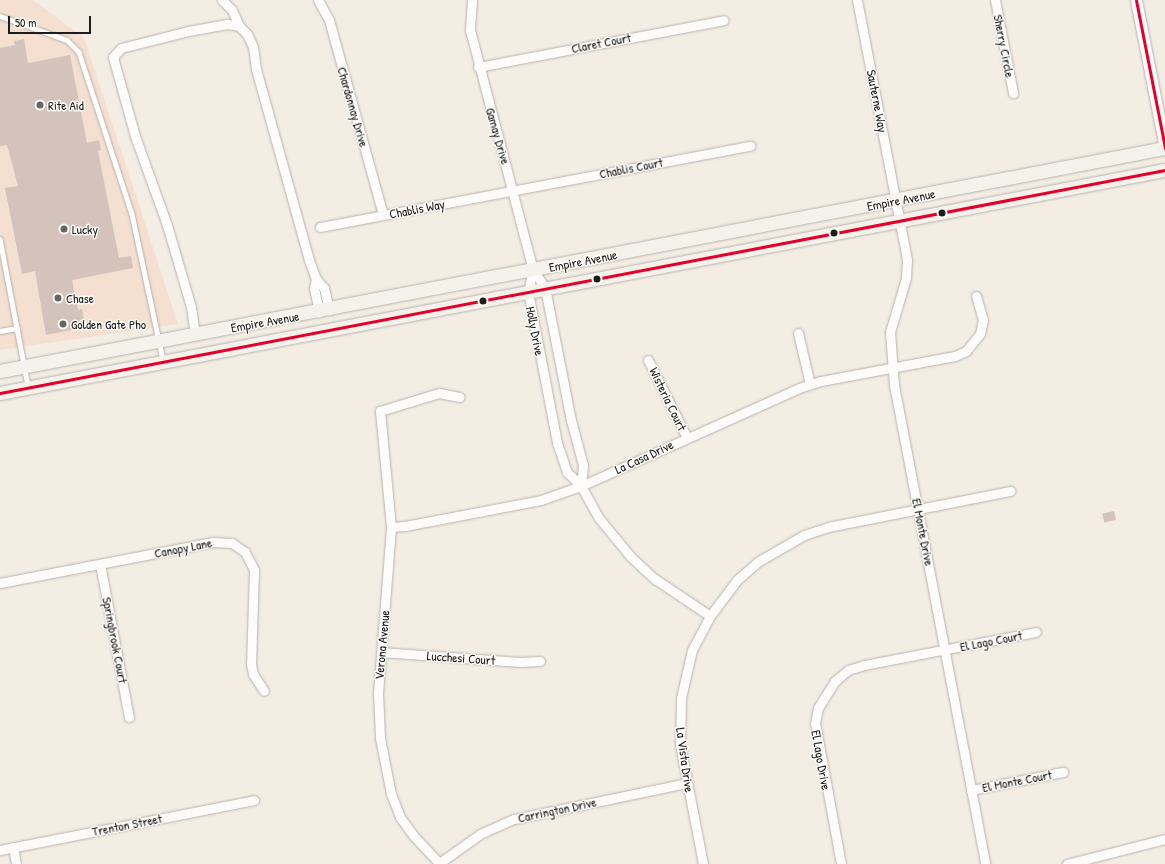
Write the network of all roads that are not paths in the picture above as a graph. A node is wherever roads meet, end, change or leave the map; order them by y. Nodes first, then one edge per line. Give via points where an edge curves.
1 (222, 0) edge
2 (318, 0) edge
3 (472, 0) edge
4 (857, 0) edge
5 (995, 0) edge
6 (1136, 0) edge
7 (0, 16) edge
8 (724, 20) dead end
9 (239, 26) junction
10 (478, 67) junction
11 (1013, 93) dead end
12 (750, 146) dead end
13 (1165, 148) edge
14 (1165, 170) edge
15 (513, 190) junction
16 (896, 201) junction
17 (383, 215) junction
18 (900, 221) junction
19 (320, 227) dead end
20 (0, 238) edge
21 (533, 270) junction
22 (545, 288) junction
23 (528, 292) junction
24 (976, 296) dead end
25 (324, 311) junction
26 (17, 328) junction
27 (0, 331) edge
28 (798, 333) dead end
29 (195, 334) junction
30 (160, 341) junction
31 (260, 342) junction
32 (648, 360) dead end
33 (164, 362) junction
34 (24, 366) junction
35 (892, 369) junction
36 (0, 371) edge
37 (810, 384) junction
38 (28, 388) junction
39 (0, 393) edge
40 (460, 397) dead end
41 (687, 438) junction
42 (582, 486) junction
43 (1010, 491) dead end
44 (918, 509) junction
45 (391, 527) junction
46 (100, 564) junction
47 (0, 583) edge
48 (710, 616) junction
49 (1036, 632) dead end
50 (945, 649) junction
51 (381, 652) junction
52 (540, 661) dead end
53 (264, 691) dead end
54 (129, 717) dead end
55 (1063, 772) dead end
56 (687, 783) junction
57 (971, 790) junction
58 (254, 800) dead end
59 (1165, 839) edge
60 (13, 847) junction
61 (0, 850) edge
62 (16, 864) edge
63 (438, 864) edge
64 (703, 864) edge
65 (841, 864) edge
66 (986, 864) edge
67 (1068, 864) edge

1 - 9 street via 232,10
2 - 17 street, Chardonnay Drive via 329,20
3 - 10 street, Gamay Drive via 470,30
4 - 16 street, Sauterne Way
5 - 11 street, Sherry Circle
6 - 13 street
7 - 30 lane via 67,40 79,52 132,214
8 - 10 street, Claret Court
9 - 25 street via 247,34 252,47 256,69 316,278 324,288
9 - 29 street via 227,24 155,39 121,48 113,57 135,136 167,225 191,307
10 - 15 street, Gamay Drive
12 - 15 street, Chablis Court
13 - 16 main road, Empire Avenue
14 - 18 main road, Empire Avenue
15 - 17 street, Chablis Way
15 - 21 street, Gamay Drive
16 - 18 street, El Monte Drive
16 - 21 main road, Empire Avenue
17 - 19 street, Chablis Way
18 - 22 main road, Empire Avenue
18 - 35 street, El Monte Drive via 907,259 906,278 890,332
20 - 26 lane
21 - 22 street, Holly Drive
21 - 23 street, Holly Drive
21 - 25 main road, Empire Avenue
22 - 23 main road, Empire Avenue
22 - 42 street, Holly Drive via 571,420 583,465
23 - 31 main road, Empire Avenue
23 - 42 street, Holly Drive via 557,443 567,472
24 - 35 street, La Casa Drive via 983,320 980,334 966,351 955,356
25 - 29 main road, Empire Avenue
25 - 31 main road via 323,323 283,331
26 - 27 lane
26 - 34 lane
28 - 37 street
29 - 30 main road, Empire Avenue
30 - 33 lane
30 - 34 main road, Empire Avenue
31 - 33 main road, Empire Avenue
32 - 41 street, Wisteria Court
33 - 38 main road, Empire Avenue
34 - 36 main road, Empire Avenue
34 - 38 lane
35 - 37 street, La Casa Drive
35 - 44 street, El Monte Drive
37 - 41 street, La Casa Drive
38 - 39 main road, Empire Avenue
40 - 45 street, Verona Avenue via 439,393 380,411
41 - 42 street, La Casa Drive
42 - 45 street, La Casa Drive via 541,500
42 - 48 street, Holly Drive via 598,517 631,557 655,579
43 - 44 street, La Vista Drive
44 - 48 street, La Vista Drive via 828,527 788,543 759,561 737,580
44 - 50 street, El Monte Drive
45 - 51 street, Verona Avenue
46 - 47 street, Canopy Lane
46 - 53 street, Canopy Lane via 213,542 224,541 238,546 245,552 254,570 251,664 253,674
46 - 54 street, Springbrook Court
48 - 56 street, La Vista Drive via 692,650 681,698 680,745
49 - 50 street, El Lago Court
50 - 57 street, El Monte Drive
50 - 65 street, El Lago Drive via 848,670 835,681 822,700 815,723 816,738
51 - 52 street, Lucchesi Court via 520,662
51 - 63 street, Verona Avenue via 378,716 391,794 400,817
55 - 57 street, El Monte Court
56 - 63 street, Carrington Drive via 514,819 480,834
56 - 64 street, La Vista Drive
57 - 66 street, El Monte Drive
58 - 60 street, Trenton Street
59 - 67 street
60 - 61 street, Trenton Street
60 - 62 street

